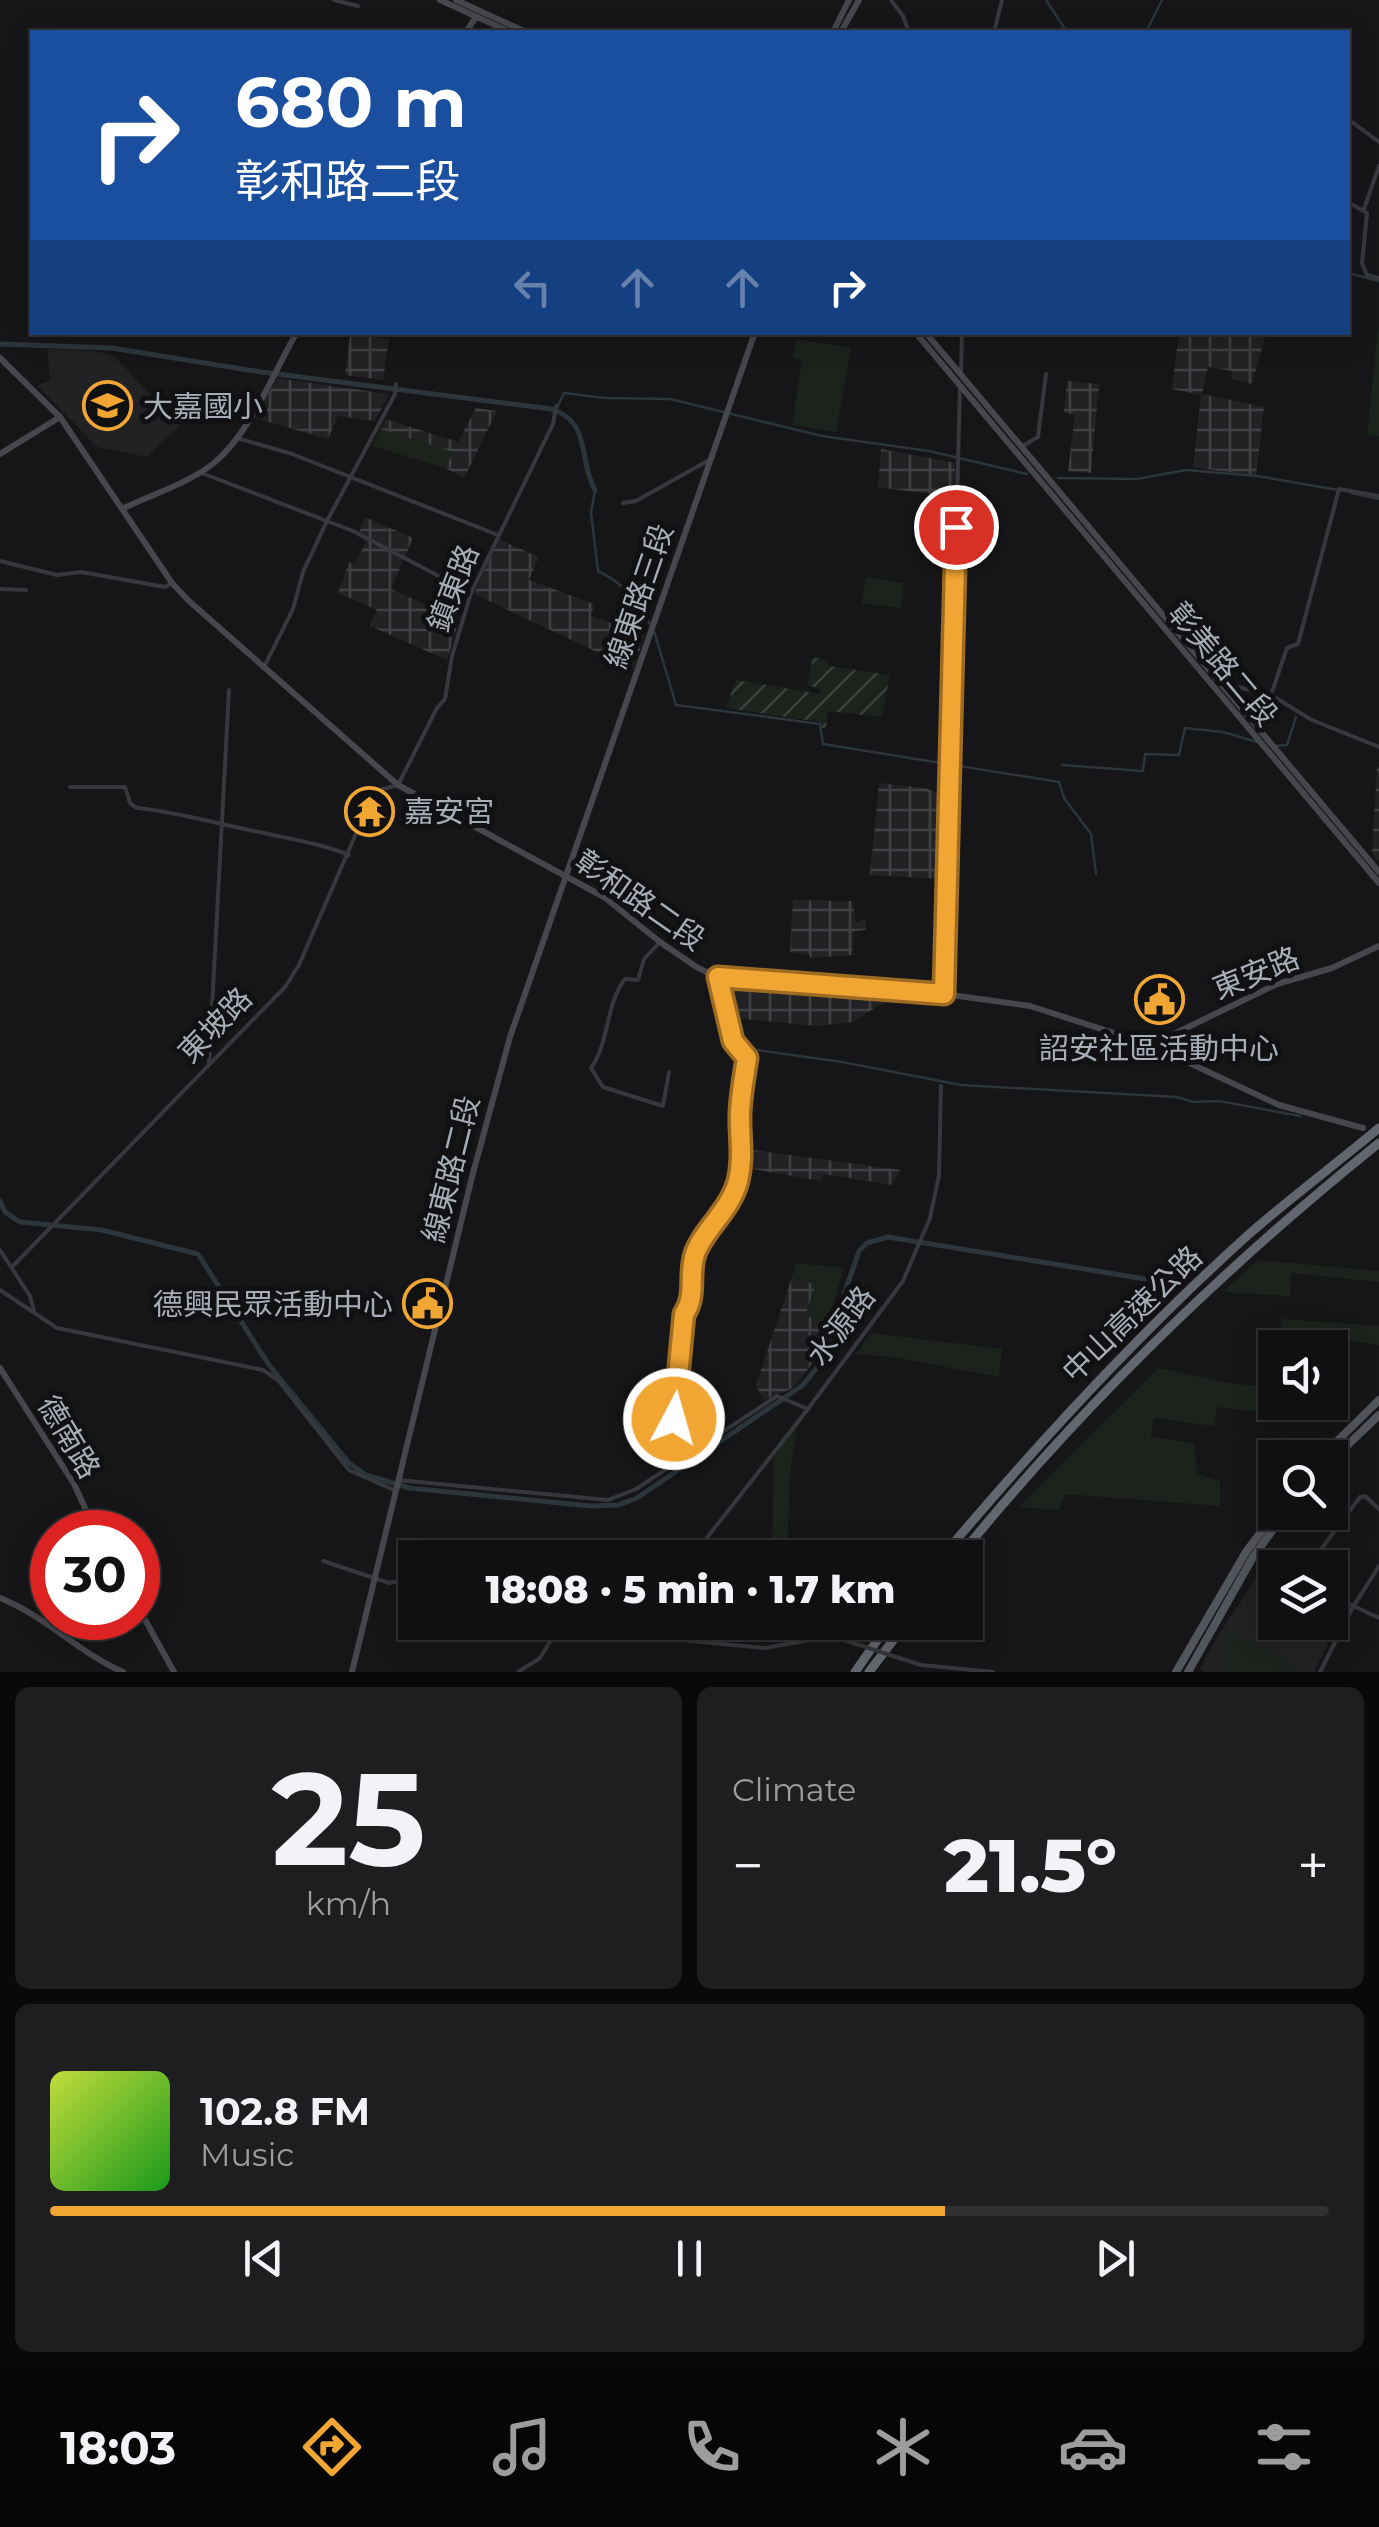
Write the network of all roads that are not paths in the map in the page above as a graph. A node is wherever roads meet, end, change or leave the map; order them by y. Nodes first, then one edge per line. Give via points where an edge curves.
1 (334, 0) edge
2 (849, 0) edge
3 (859, 0) edge
4 (891, 0) edge
5 (1002, 0) edge
6 (448, 1) edge
7 (358, 6) dead end
8 (477, 14) junction
9 (467, 30) edge
10 (506, 30) edge
11 (521, 30) edge
12 (834, 30) edge
13 (842, 30) edge
14 (908, 30) edge
15 (994, 30) edge
16 (1350, 120) edge
17 (1379, 142) edge
18 (1379, 166) edge
19 (1350, 203) edge
20 (1364, 208) junction
21 (1379, 278) edge
22 (295, 335) edge
23 (754, 335) edge
24 (919, 335) edge
25 (927, 335) edge
26 (962, 335) edge
27 (0, 358) edge
28 (1046, 374) dead end
29 (961, 380) junction
30 (395, 389) dead end
31 (556, 406) dead end
32 (60, 417) junction
33 (237, 438) junction
34 (1021, 446) junction
35 (0, 454) edge
36 (710, 459) junction
37 (200, 472) junction
38 (1038, 472) junction
39 (353, 476) junction
40 (1379, 496) edge
41 (623, 503) dead end
42 (124, 508) junction
43 (327, 522) junction
44 (498, 535) junction
45 (0, 561) edge
46 (172, 583) junction
47 (0, 589) edge
48 (26, 590) dead end
49 (472, 593) junction
50 (264, 667) junction
51 (1216, 685) junction
52 (230, 690) dead end
53 (1271, 695) junction
54 (1379, 747) edge
55 (398, 785) junction
56 (70, 787) dead end
57 (222, 822) junction
58 (349, 854) junction
59 (1379, 872) edge
60 (567, 875) junction
61 (1379, 883) edge
62 (660, 942) junction
63 (1379, 946) edge
64 (718, 977) junction
65 (944, 994) junction
66 (1151, 1045) junction
67 (209, 1064) junction
68 (669, 1072) dead end
69 (941, 1086) dead end
70 (1364, 1128) dead end
71 (1379, 1128) edge
72 (1379, 1143) edge
73 (0, 1250) edge
74 (12, 1267) junction
75 (0, 1290) edge
76 (34, 1312) junction
77 (0, 1368) edge
78 (1379, 1400) edge
79 (1370, 1408) junction
80 (808, 1409) junction
81 (1378, 1418) edge
82 (1338, 1440) edge
83 (1348, 1446) edge
84 (692, 1454) junction
85 (397, 1486) junction
86 (86, 1510) edge
87 (1379, 1510) edge
88 (1265, 1530) edge
89 (1271, 1530) edge
90 (705, 1540) edge
91 (956, 1540) edge
92 (974, 1540) edge
93 (1320, 1550) edge
94 (1250, 1555) junction
95 (1258, 1559) edge
96 (323, 1561) dead end
97 (1379, 1566) edge
98 (375, 1578) junction
99 (398, 1581) edge
100 (0, 1598) edge
101 (1348, 1605) edge
102 (1353, 1607) junction
103 (1379, 1618) edge
104 (156, 1640) edge
105 (551, 1640) edge
106 (678, 1640) edge
107 (814, 1640) edge
108 (844, 1640) edge
109 (877, 1640) edge
110 (893, 1640) edge
111 (123, 1672) edge
112 (174, 1672) edge
113 (352, 1672) edge
114 (518, 1672) edge
115 (855, 1672) edge
116 (869, 1672) edge
117 (993, 1672) edge
118 (1176, 1672) edge
119 (1188, 1672) edge
120 (1320, 1672) edge

1 - 7 street
2 - 12 main road
3 - 13 main road
4 - 14 street
5 - 15 street
6 - 8 main road
8 - 9 main road
8 - 10 main road
8 - 11 main road
16 - 17 street
18 - 20 street
19 - 20 street
20 - 21 street via 1362,263
22 - 33 main road
23 - 36 main road, 線東路三段
24 - 29 main road
25 - 29 main road
26 - 29 street
27 - 32 main road, 彰和路二段
28 - 34 street via 1038,438
29 - 34 main road
29 - 38 main road
29 - 65 street
30 - 39 street
31 - 44 street, 鎮東路
32 - 35 main road
32 - 42 main road, 彰和路二段
33 - 37 main road
33 - 39 street
34 - 38 main road
36 - 41 street
36 - 60 main road, 線東路三段
37 - 42 main road
37 - 43 street
38 - 51 main road, 彰美路二段
39 - 43 street
39 - 44 street
40 - 53 street via 1338,492 1298,644 1287,648
42 - 46 main road, 彰和路二段
43 - 49 street
43 - 50 street
44 - 49 street, 鎮東路
45 - 46 street via 57,576 81,572
46 - 50 main road, 彰和路二段
47 - 48 street
49 - 55 street, 鎮東路 via 445,699
50 - 55 main road, 彰和路二段
51 - 53 street
51 - 59 main road, 彰美路二段
51 - 61 main road, 彰美路二段
52 - 57 street
53 - 54 street
55 - 58 street, 東坡路 via 371,799
55 - 60 main road, 彰和路二段
56 - 57 street via 124,787 136,808
57 - 58 street
57 - 67 street
58 - 67 street, 東坡路 via 299,965
60 - 62 main road, 彰和路二段
60 - 85 main road, 線東路二段 via 492,1096
62 - 64 main road, 彰和路二段
62 - 68 street via 644,959 638,980 630,977 618,987 606,1043 591,1068 603,1087 663,1106
63 - 66 main road, 東安路 via 1277,984
64 - 65 main road, 彰和路二段
64 - 84 street via 733,1041 747,1058 740,1088 743,1150 732,1195 692,1263 672,1412
65 - 66 main road, 彰和路二段 via 1030,1006
66 - 70 main road, 彰和路二段 via 1278,1105
67 - 74 street, 東坡路
69 - 80 street, 水源路 via 939,1174 922,1241 904,1281
71 - 91 highway, 中山高速公路 via 1178,1300 1050,1431
72 - 92 highway, 中山高速公路 via 1190,1306 1097,1399
73 - 74 street
74 - 76 street
75 - 76 street
76 - 85 street via 57,1328 263,1370 350,1470
77 - 86 main road, 德南路
78 - 79 main road
79 - 81 street
79 - 82 main road
80 - 84 street via 776,1396
80 - 90 street, 水源路
81 - 83 main road
84 - 85 street via 608,1500
85 - 98 main road, 線東路二段
87 - 93 street via 1360,1497
88 - 94 main road
89 - 94 main road
94 - 95 street
94 - 118 main road
94 - 119 main road
96 - 98 street
97 - 102 street
98 - 99 street
98 - 113 main road, 線東路二段
100 - 111 main road
101 - 102 street
102 - 103 street
102 - 120 street
104 - 112 main road
105 - 114 street via 540,1658
106 - 107 street, bridge via 765,1648
108 - 117 street, bridge via 920,1665
109 - 115 highway
110 - 116 highway

